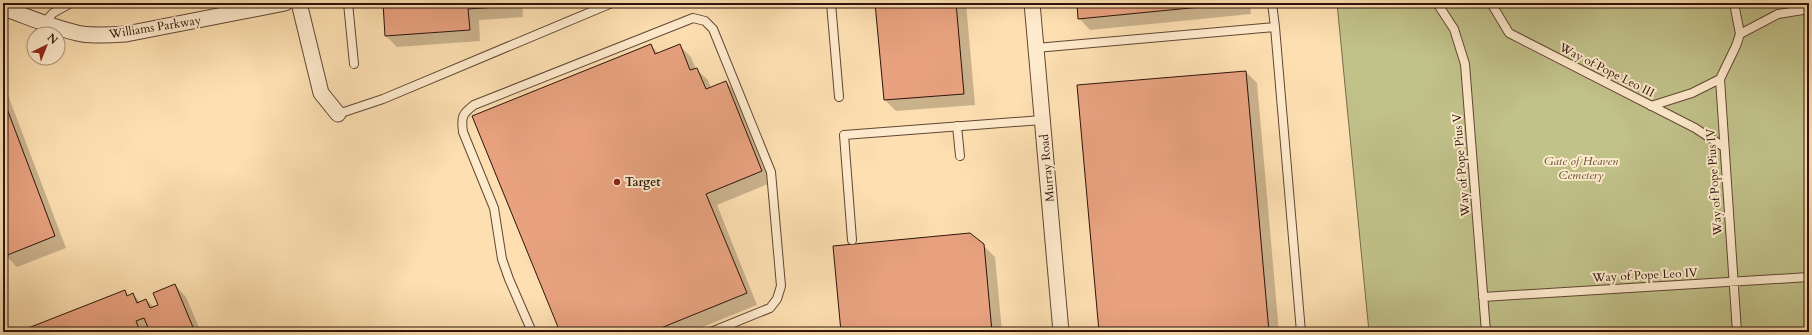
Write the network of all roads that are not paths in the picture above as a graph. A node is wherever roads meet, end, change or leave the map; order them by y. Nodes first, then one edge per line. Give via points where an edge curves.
1 (71, 3) edge
2 (286, 3) edge
3 (299, 3) edge
4 (348, 3) edge
5 (612, 3) edge
6 (831, 3) edge
7 (1032, 3) edge
8 (1272, 3) edge
9 (1437, 3) edge
10 (1491, 3) edge
11 (1734, 3) edge
12 (3, 8) edge
13 (1809, 9) edge
14 (45, 22) junction
15 (1275, 27) junction
16 (1740, 34) junction
17 (1036, 48) junction
18 (354, 64) dead end
19 (1720, 79) junction
20 (839, 97) dead end
21 (1651, 106) junction
22 (338, 114) joint
23 (1042, 120) junction
24 (957, 126) junction
25 (1724, 147) junction
26 (960, 156) dead end
27 (852, 240) dead end
28 (1809, 277) edge
29 (1734, 282) junction
30 (1483, 297) junction
31 (532, 332) edge
32 (711, 332) edge
33 (1062, 332) edge
34 (1301, 332) edge
35 (1486, 332) edge
36 (1737, 332) edge

1 - 14 lane via 53,13
2 - 14 street, Williams Parkway via 105,36 82,34
3 - 22 street via 321,93
4 - 18 lane
5 - 22 lane via 383,98
6 - 20 lane
7 - 17 street, Murray Road
8 - 15 lane
9 - 30 lane, Way of Pope Pius V via 1454,29 1465,64
10 - 21 lane, Way of Pope Leo III via 1508,33
11 - 16 lane
12 - 14 street, Williams Parkway
13 - 16 lane via 1778,14
15 - 17 lane
15 - 34 lane
16 - 19 lane, Way of Pope Pius IV
17 - 23 street, Murray Road
19 - 21 lane via 1692,93
19 - 25 lane, Way of Pope Pius IV
21 - 25 lane, Way of Pope Leo III via 1695,128
23 - 24 lane
23 - 33 street, Murray Road
24 - 26 lane
24 - 27 lane via 844,135
25 - 29 lane, Way of Pope Pius IV
28 - 29 lane, Way of Pope Leo IV
29 - 30 lane, Way of Pope Leo IV
29 - 36 lane, Way of Pope Pius IV
30 - 35 lane, Way of Pope Pius V
31 - 32 lane via 504,262 494,208 462,132 462,119 466,111 474,105 693,18 705,21 713,29 771,172 781,286 770,308

